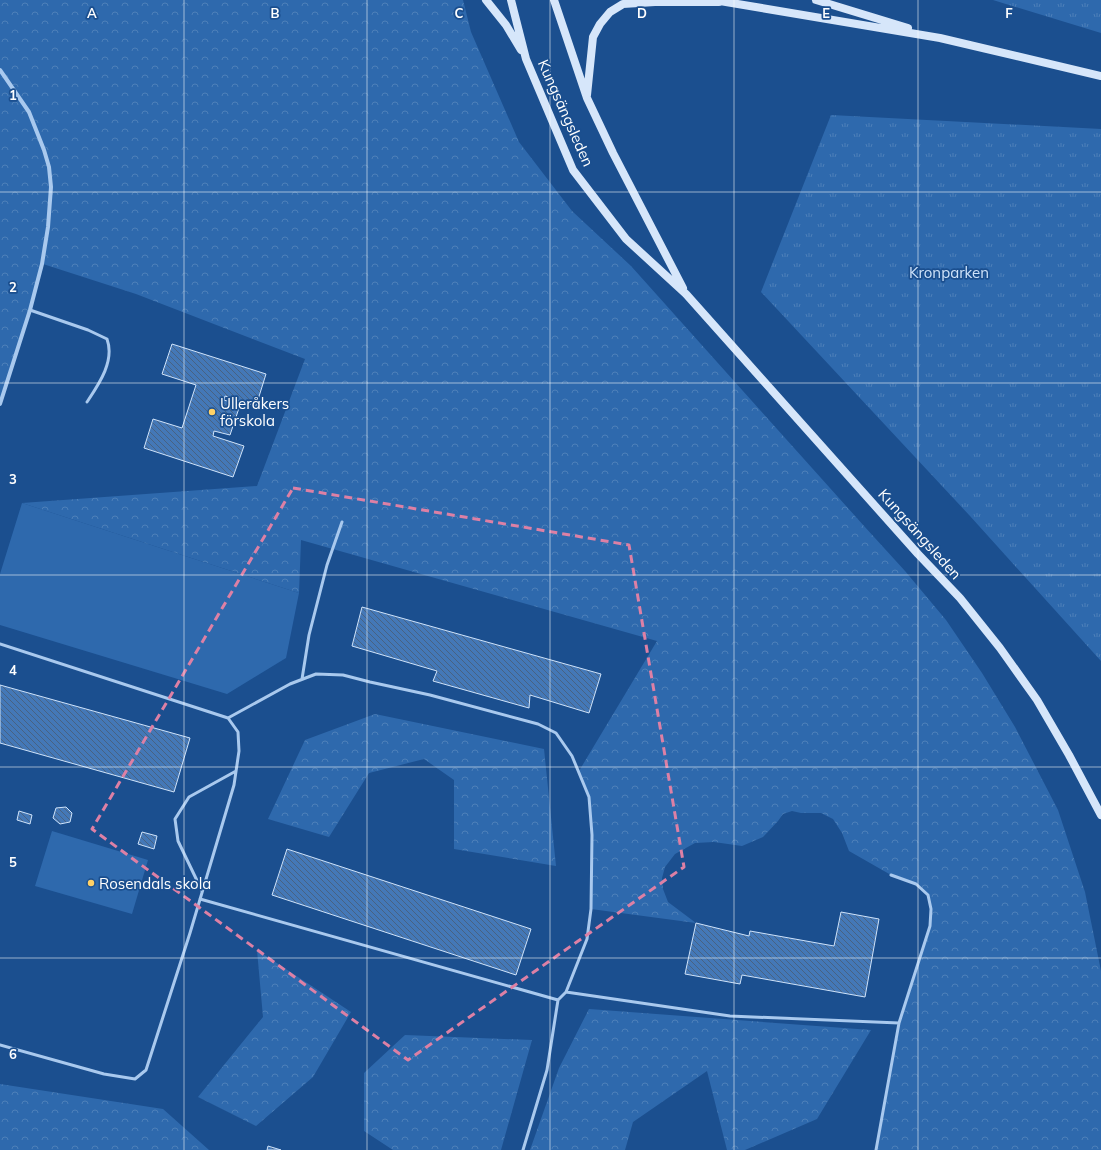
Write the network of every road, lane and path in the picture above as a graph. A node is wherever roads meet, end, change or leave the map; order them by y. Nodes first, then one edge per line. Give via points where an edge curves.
1 (486, 0) edge
2 (511, 0) edge
3 (554, 0) edge
4 (714, 0) edge
5 (816, 0) edge
6 (724, 2) junction
7 (940, 38) junction
8 (526, 59) junction
9 (0, 70) edge
10 (1101, 76) edge
11 (587, 98) junction
12 (686, 294) junction
13 (30, 310) junction
14 (87, 402) dead end
15 (0, 404) edge
16 (342, 522) dead end
17 (0, 644) edge
18 (302, 679) junction
19 (228, 718) junction
20 (236, 771) junction
21 (1101, 815) edge
22 (891, 875) dead end
23 (202, 892) junction
24 (200, 899) junction
25 (566, 992) junction
26 (558, 1000) junction
27 (899, 1023) junction
28 (0, 1045) edge
29 (524, 1150) edge
30 (876, 1150) edge

1 - 8 main road via 506,25
2 - 8 main road, Kungsängsleden
3 - 11 main road, Kungsängsleden
4 - 6 main road
5 - 7 main road
6 - 7 main road
6 - 11 main road via 623,4 610,12 593,37
7 - 10 main road
8 - 12 main road, Kungsängsleden via 573,170 626,238
9 - 13 street via 29,112 49,166 51,187 48,227
11 - 12 main road, Kungsängsleden
12 - 21 main road, Kungsängsleden via 960,598 1000,648 1037,700
13 - 14 lane via 107,339 107,367
13 - 15 street
16 - 18 lane via 327,565 309,635
17 - 19 lane
18 - 19 lane
18 - 25 lane via 316,674 343,674 538,724 556,733 572,756 589,798 592,835 591,909 587,939
19 - 20 lane via 238,732
20 - 23 lane
20 - 23 lane via 189,797 175,819 178,841
22 - 27 lane via 916,884 928,895 931,909 930,926
23 - 24 lane
24 - 26 lane
24 - 28 lane via 148,1067 135,1080
25 - 26 lane
25 - 27 lane via 730,1016
26 - 29 lane via 547,1070
27 - 30 lane

